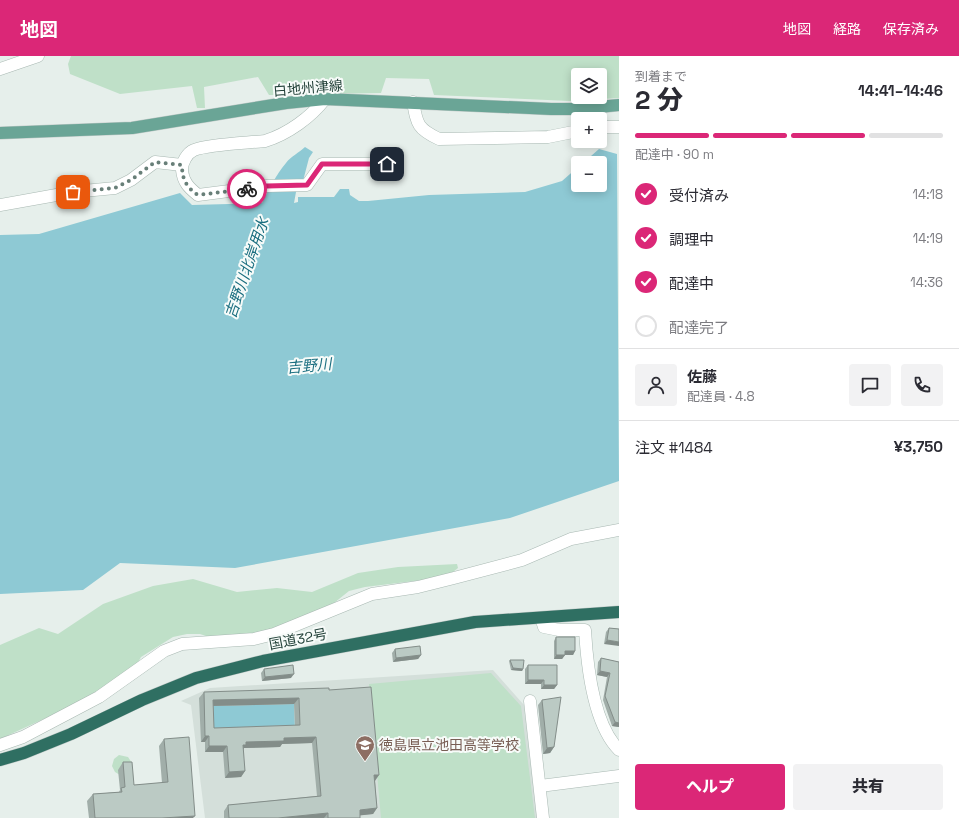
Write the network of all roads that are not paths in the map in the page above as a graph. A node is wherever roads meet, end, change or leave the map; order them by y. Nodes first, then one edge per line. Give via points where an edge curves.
1 (38, 56) edge
2 (0, 69) edge
3 (325, 99) junction
4 (413, 102) junction
5 (619, 105) edge
6 (607, 127) edge
7 (619, 127) edge
8 (571, 132) edge
9 (0, 133) edge
10 (387, 164) dead end
11 (182, 165) junction
12 (0, 204) edge
13 (619, 530) edge
14 (619, 612) edge
15 (542, 618) junction
16 (530, 702) dead end
17 (0, 745) edge
18 (619, 750) edge
19 (0, 760) edge
20 (619, 776) edge
21 (540, 786) junction
22 (543, 818) edge

1 - 2 street
3 - 4 main road, 白地州津線
3 - 9 main road, 白地州津線 via 132,128
3 - 11 street via 316,112 275,138 194,150 189,153
4 - 5 main road, 白地州津線 via 550,109
4 - 8 street via 416,118 423,131 439,139 548,137
6 - 7 street
10 - 11 street via 322,164 307,185 267,186 198,195 188,187 182,175
11 - 12 street via 155,162 131,180 115,188
13 - 17 street via 571,539 522,560 454,578 372,594 274,634 254,639 182,644 164,651 99,697 23,737
14 - 15 highway, 国道32号
15 - 18 street via 544,628 585,630 587,660 601,720 612,744
15 - 19 highway, 国道32号 via 475,622 394,636 263,661 196,678 142,700 71,734
16 - 21 street
20 - 21 street
21 - 22 street

